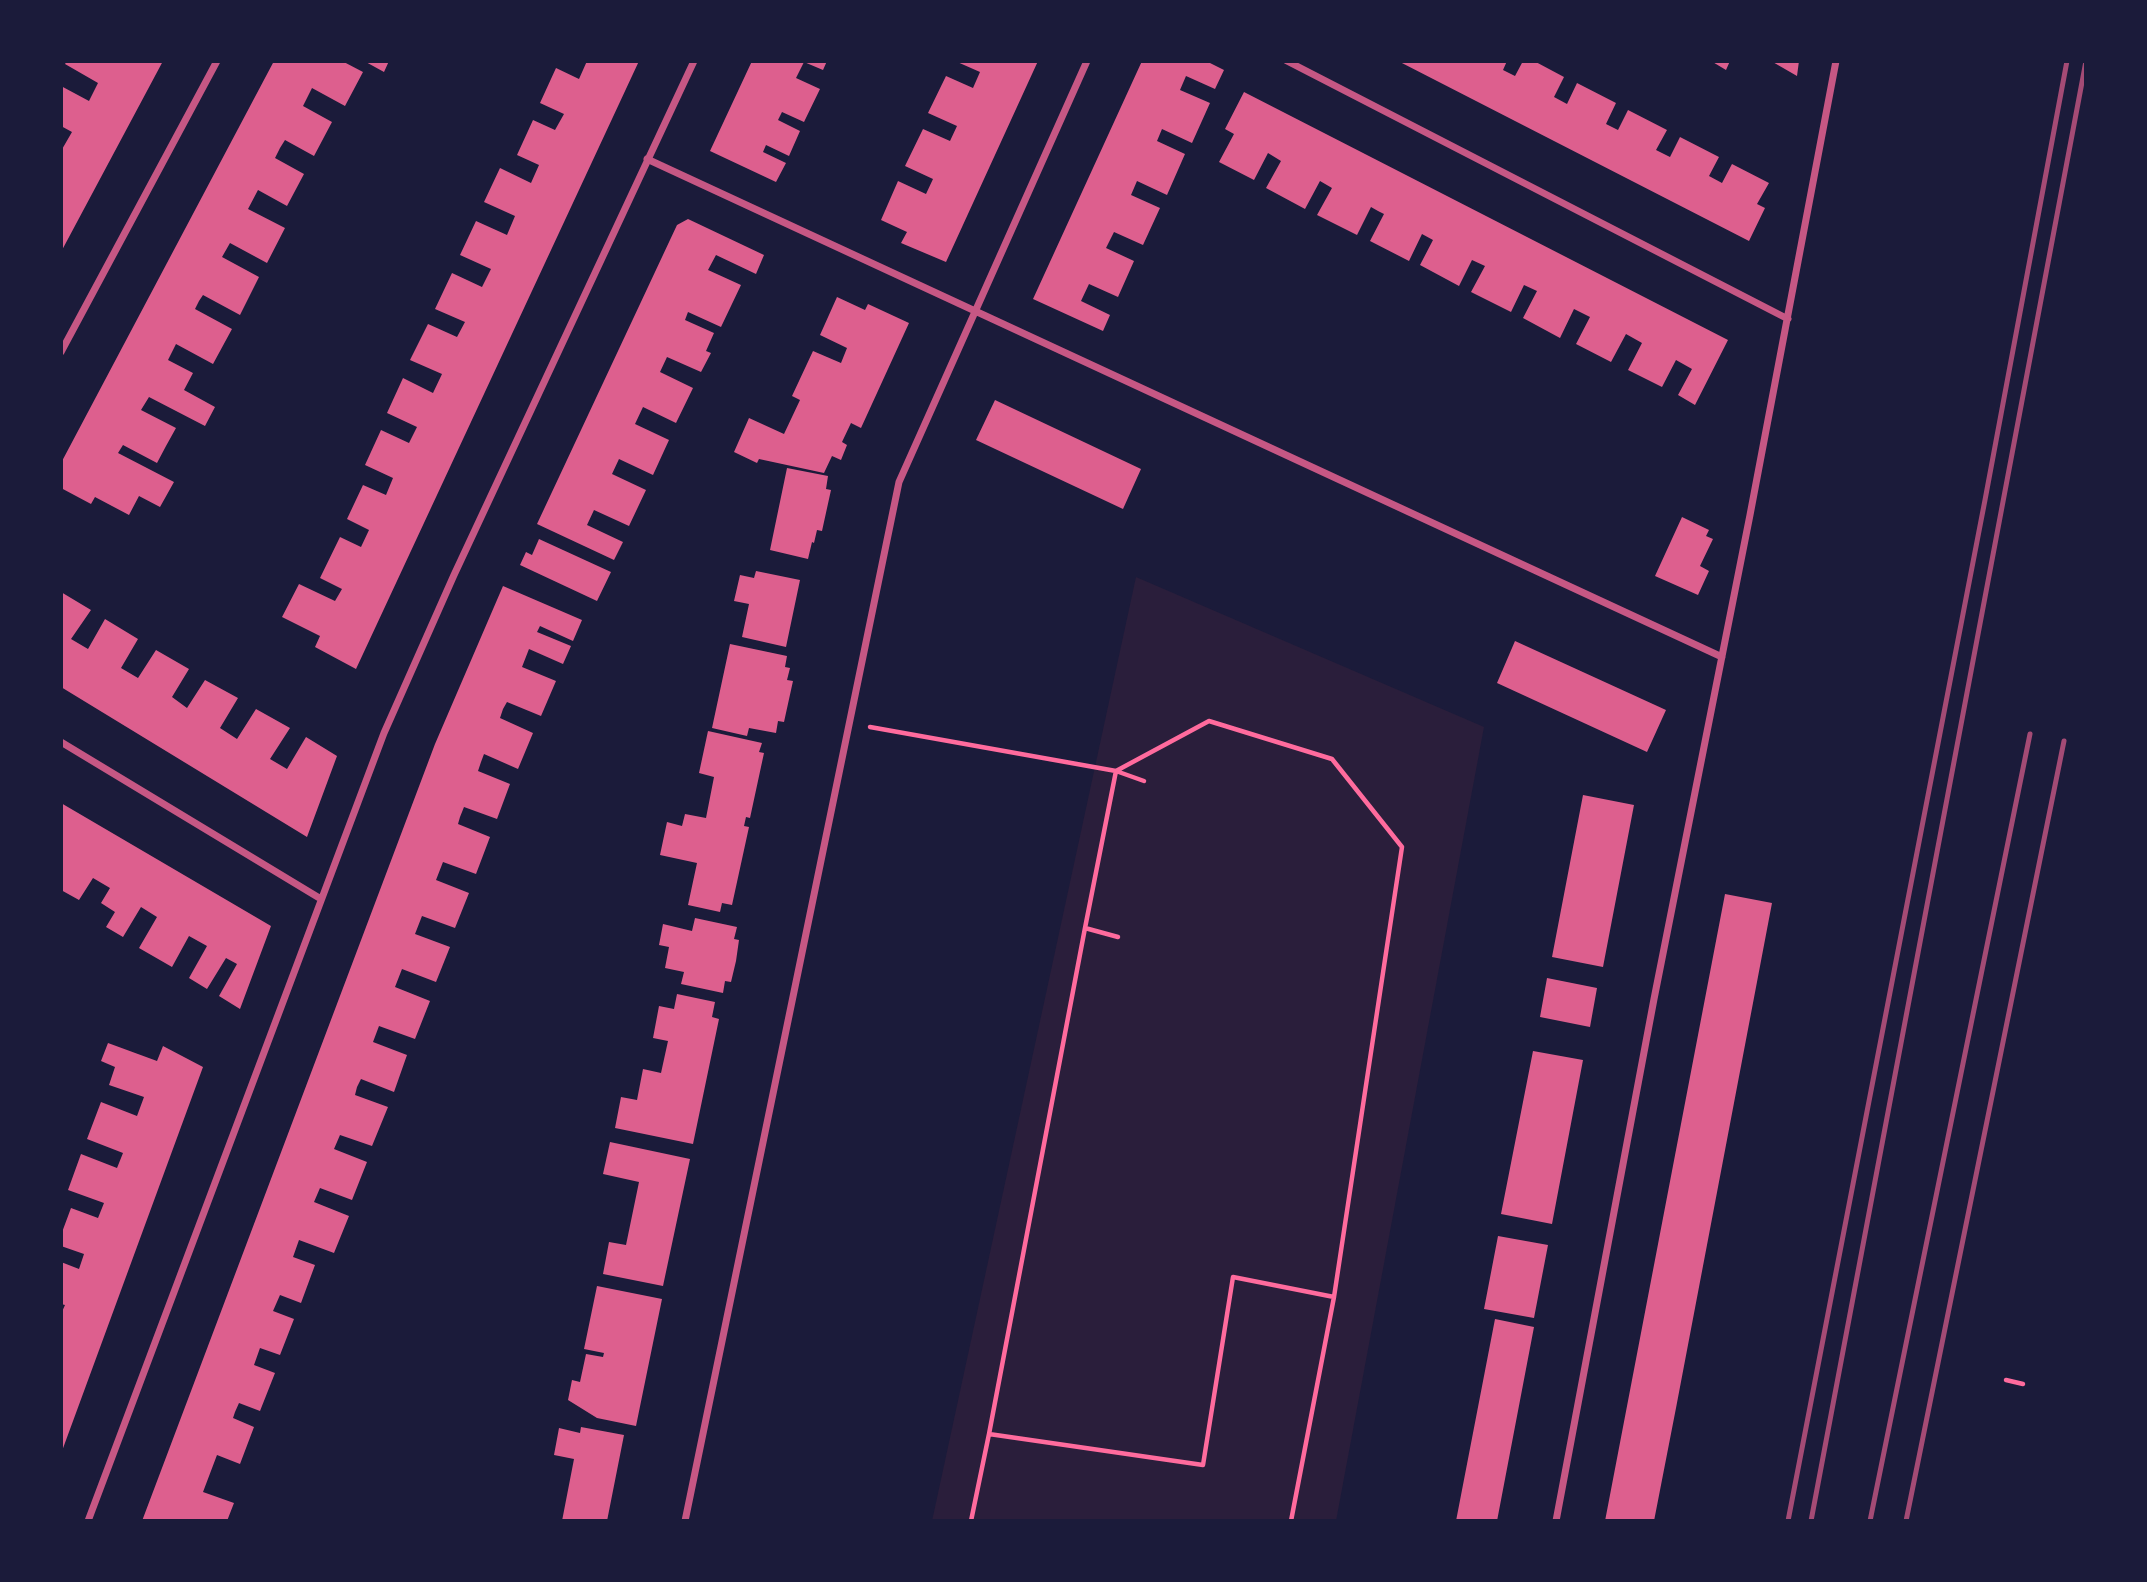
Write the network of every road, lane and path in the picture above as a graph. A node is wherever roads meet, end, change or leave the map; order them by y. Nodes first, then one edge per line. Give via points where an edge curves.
1 (217, 61) edge
2 (694, 61) edge
3 (1087, 61) edge
4 (1287, 61) edge
5 (1836, 61) edge
6 (647, 159) junction
7 (976, 312) junction
8 (1788, 319) junction
9 (61, 352) edge
10 (1722, 657) junction
11 (849, 724) junction
12 (61, 742) edge
13 (1116, 772) junction
14 (1144, 781) dead end
15 (321, 899) junction
16 (1085, 928) junction
17 (1118, 937) dead end
18 (1334, 1297) junction
19 (2006, 1381) dead end
20 (2022, 1384) dead end
21 (989, 1434) junction
22 (88, 1521) edge
23 (685, 1521) edge
24 (971, 1521) edge
25 (1291, 1521) edge
26 (1556, 1521) edge

1 - 9 street
2 - 6 street
3 - 7 street
4 - 8 street
5 - 8 street
6 - 7 street
6 - 15 street via 384,733
7 - 10 street
7 - 11 street via 899,482
8 - 10 street
10 - 26 street
11 - 13 path
11 - 23 street
12 - 15 street
13 - 14 path
13 - 16 path
13 - 18 path via 1209,722 1332,759 1402,847
15 - 22 street
16 - 17 path
16 - 21 path
18 - 21 path via 1233,1277 1203,1465
18 - 25 path
19 - 20 path
21 - 24 path

